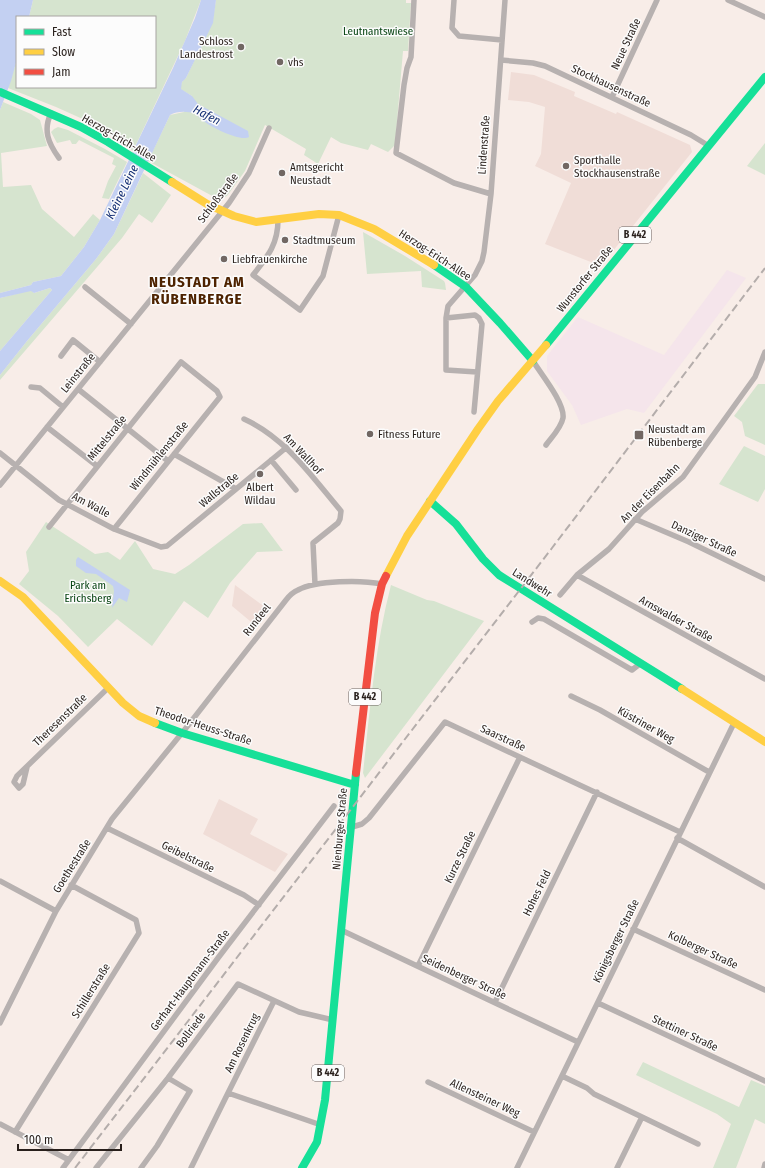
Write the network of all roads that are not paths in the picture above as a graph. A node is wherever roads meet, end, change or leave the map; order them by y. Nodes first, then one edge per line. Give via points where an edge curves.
1 (414, 0) edge
2 (454, 0) edge
3 (505, 0) edge
4 (657, 0) edge
5 (731, 1) edge
6 (765, 17) edge
7 (502, 40) junction
8 (501, 60) junction
9 (765, 77) edge
10 (0, 92) edge
11 (612, 97) junction
12 (51, 113) junction
13 (269, 128) dead end
14 (709, 146) junction
15 (59, 158) dead end
16 (491, 194) junction
17 (222, 212) junction
18 (340, 215) junction
19 (278, 220) junction
20 (172, 274) joint
21 (85, 287) dead end
22 (466, 287) junction
23 (446, 318) junction
24 (131, 324) junction
25 (765, 352) edge
26 (61, 356) dead end
27 (533, 361) junction
28 (100, 362) junction
29 (477, 372) junction
30 (31, 387) dead end
31 (78, 389) junction
32 (220, 397) joint
33 (63, 408) junction
34 (474, 412) dead end
35 (244, 419) dead end
36 (47, 427) junction
37 (127, 429) junction
38 (546, 445) dead end
39 (286, 447) junction
40 (0, 453) edge
41 (174, 454) junction
42 (271, 460) junction
43 (168, 461) junction
44 (16, 466) junction
45 (97, 466) junction
46 (0, 485) edge
47 (236, 489) junction
48 (296, 490) dead end
49 (430, 501) junction
50 (68, 504) junction
51 (635, 519) junction
52 (49, 528) dead end
53 (114, 529) junction
54 (165, 547) joint
55 (577, 575) junction
56 (765, 579) edge
57 (0, 581) edge
58 (315, 584) junction
59 (382, 584) junction
60 (560, 595) dead end
61 (532, 622) dead end
62 (641, 663) junction
63 (765, 679) edge
64 (108, 688) junction
65 (571, 696) dead end
66 (734, 723) junction
67 (182, 732) junction
68 (765, 742) edge
69 (520, 757) junction
70 (27, 767) dead end
71 (709, 772) junction
72 (355, 785) junction
73 (597, 792) junction
74 (334, 806) dead end
75 (352, 827) junction
76 (107, 828) junction
77 (680, 832) junction
78 (677, 838) junction
79 (0, 881) edge
80 (71, 885) junction
81 (765, 887) edge
82 (259, 906) junction
83 (56, 911) junction
84 (633, 929) junction
85 (341, 930) junction
86 (418, 966) junction
87 (765, 990) edge
88 (274, 1001) junction
89 (495, 1002) junction
90 (598, 1003) junction
91 (1, 1019) edge
92 (333, 1020) junction
93 (578, 1042) junction
94 (562, 1076) junction
95 (168, 1078) junction
96 (765, 1081) edge
97 (428, 1082) dead end
98 (228, 1094) junction
99 (642, 1118) junction
100 (0, 1124) edge
101 (322, 1125) junction
102 (15, 1132) junction
103 (534, 1132) junction
104 (698, 1144) dead end
105 (69, 1160) junction
106 (765, 1164) edge
107 (63, 1168) edge
108 (96, 1168) edge
109 (141, 1168) edge
110 (191, 1168) edge
111 (302, 1168) edge
112 (517, 1168) edge
113 (617, 1168) edge
114 (764, 1168) edge

1 - 16 street via 411,57 404,85 396,153 454,183
2 - 7 street via 452,28 459,36
3 - 7 street, Lindenstraße
4 - 11 street, Neue Straße
5 - 6 street
7 - 8 street, Lindenstraße
8 - 11 street, Stockhausenstraße via 545,66
8 - 16 street, Lindenstraße
9 - 14 main road, Wunstorfer Straße / B 442
10 - 12 main road, Herzog-Erich-Allee
11 - 14 street, Stockhausenstraße via 698,138
12 - 15 street via 46,132
12 - 17 main road, Herzog-Erich-Allee via 128,154
13 - 17 street, Schloßstraße via 249,173
14 - 27 main road, Wunstorfer Straße / B 442
16 - 22 street, Lindenstraße via 483,256
17 - 19 main road, Herzog-Erich-Allee via 256,222
17 - 20 street, Schloßstraße
18 - 19 main road, Herzog-Erich-Allee via 319,214
18 - 19 street via 323,276 300,310 253,275 274,246
18 - 22 main road, Herzog-Erich-Allee via 417,254
20 - 24 street, Leinstraße
21 - 24 street
22 - 23 street, Lindenstraße via 448,306
22 - 27 main road, Herzog-Erich-Allee
23 - 29 street via 446,370
23 - 29 street via 475,315 479,318 482,324
24 - 28 street, Leinstraße
25 - 51 street, An der Eisenbahn via 755,377 685,474
26 - 28 street via 73,340
27 - 38 street via 562,410 561,424
27 - 49 main road, Wunstorfer Straße / B 442 via 498,401
28 - 31 street, Leinstraße
29 - 34 street
30 - 33 street via 40,388
31 - 33 street, Leinstraße
31 - 37 street
32 - 37 street, Mittelstraße via 217,391 181,362
32 - 41 street, Windmühlenstraße
33 - 36 street, Leinstraße
35 - 39 street, Am Wallhof via 258,425
36 - 44 street, Leinstraße
36 - 45 street
37 - 43 street
37 - 45 street, Mittelstraße
39 - 42 street, Wallstraße
39 - 58 street, Am Wallhof via 340,511 338,523 313,543
40 - 44 street, Am Walle
41 - 43 street, Windmühlenstraße
41 - 47 street
42 - 47 street, Wallstraße
42 - 48 street
43 - 53 street, Windmühlenstraße
44 - 46 street, Leinstraße
44 - 50 street, Am Walle via 59,500
45 - 50 street, Mittelstraße
47 - 54 street, Wallstraße
49 - 59 main road, Nienburger Straße / B 442 via 401,547
49 - 62 main road, Landwehr via 459,528 490,568
50 - 52 street, Mittelstraße
50 - 53 street, Am Walle
51 - 55 street, An der Eisenbahn via 609,550
51 - 56 street, Danziger Straße
53 - 54 street, Am Walle
55 - 60 street, An der Eisenbahn
55 - 63 street, Arnswalder Straße
57 - 64 main road, Theodor-Heuss-Straße via 24,597
58 - 59 street, Rundeel via 370,581
58 - 67 street, Rundeel via 298,589 286,600
59 - 72 main road, Nienburger Straße / B 442 via 372,634
61 - 62 street via 538,618 544,619 632,670
62 - 66 main road, Landwehr
64 - 67 main road, Theodor-Heuss-Straße via 139,716
64 - 70 street, Theresenstraße
65 - 71 street, Küstriner Weg
66 - 68 main road, Landwehr
66 - 71 street, Königsberger Straße
67 - 72 main road, Theodor-Heuss-Straße
67 - 76 street, Goethestraße
69 - 73 street, Saarstraße
69 - 75 street, Saarstraße via 446,722 369,818 362,824
69 - 86 street, Kurze Straße
71 - 77 street, Königsberger Straße
72 - 75 main road, Nienburger Straße / B 442
73 - 77 street, Saarstraße
73 - 89 street, Hohes Feld
74 - 82 street, Gerhart-Hauptmann-Straße
75 - 85 main road, Nienburger Straße / B 442
76 - 80 street, Goethestraße
76 - 82 street, Geibelstraße via 244,896
77 - 78 street, Königsberger Straße
78 - 81 street
78 - 84 street, Königsberger Straße
79 - 83 street
80 - 83 street, Goethestraße
80 - 102 street, Schillerstraße via 136,920 139,933
82 - 105 street, Gerhart-Hauptmann-Straße
83 - 91 street, Goethestraße
84 - 87 street, Kolberger Straße
84 - 90 street, Königsberger Straße
85 - 86 street, Seidenberger Straße
85 - 92 main road, Nienburger Straße / B 442
86 - 89 street, Seidenberger Straße
88 - 92 street, Bollriede via 300,1012
88 - 95 street, Bollriede via 238,984
88 - 98 street, Am Rosenkrug
89 - 93 street, Seidenberger Straße
90 - 93 street, Königsberger Straße
90 - 96 street, Stettiner Straße
92 - 101 main road, Nienburger Straße / B 442
93 - 94 street, Königsberger Straße
94 - 99 street
94 - 103 street, Königsberger Straße
95 - 108 street, Bollriede
95 - 109 street via 190,1090
97 - 103 street, Allensteiner Weg
98 - 101 street
98 - 110 street, Am Rosenkrug
99 - 104 street
99 - 113 street
100 - 102 street
101 - 111 main road, Nienburger Straße / B 442 via 317,1142
102 - 105 street
103 - 112 street, Königsberger Straße
105 - 107 street, Gerhart-Hauptmann-Straße
106 - 114 street

